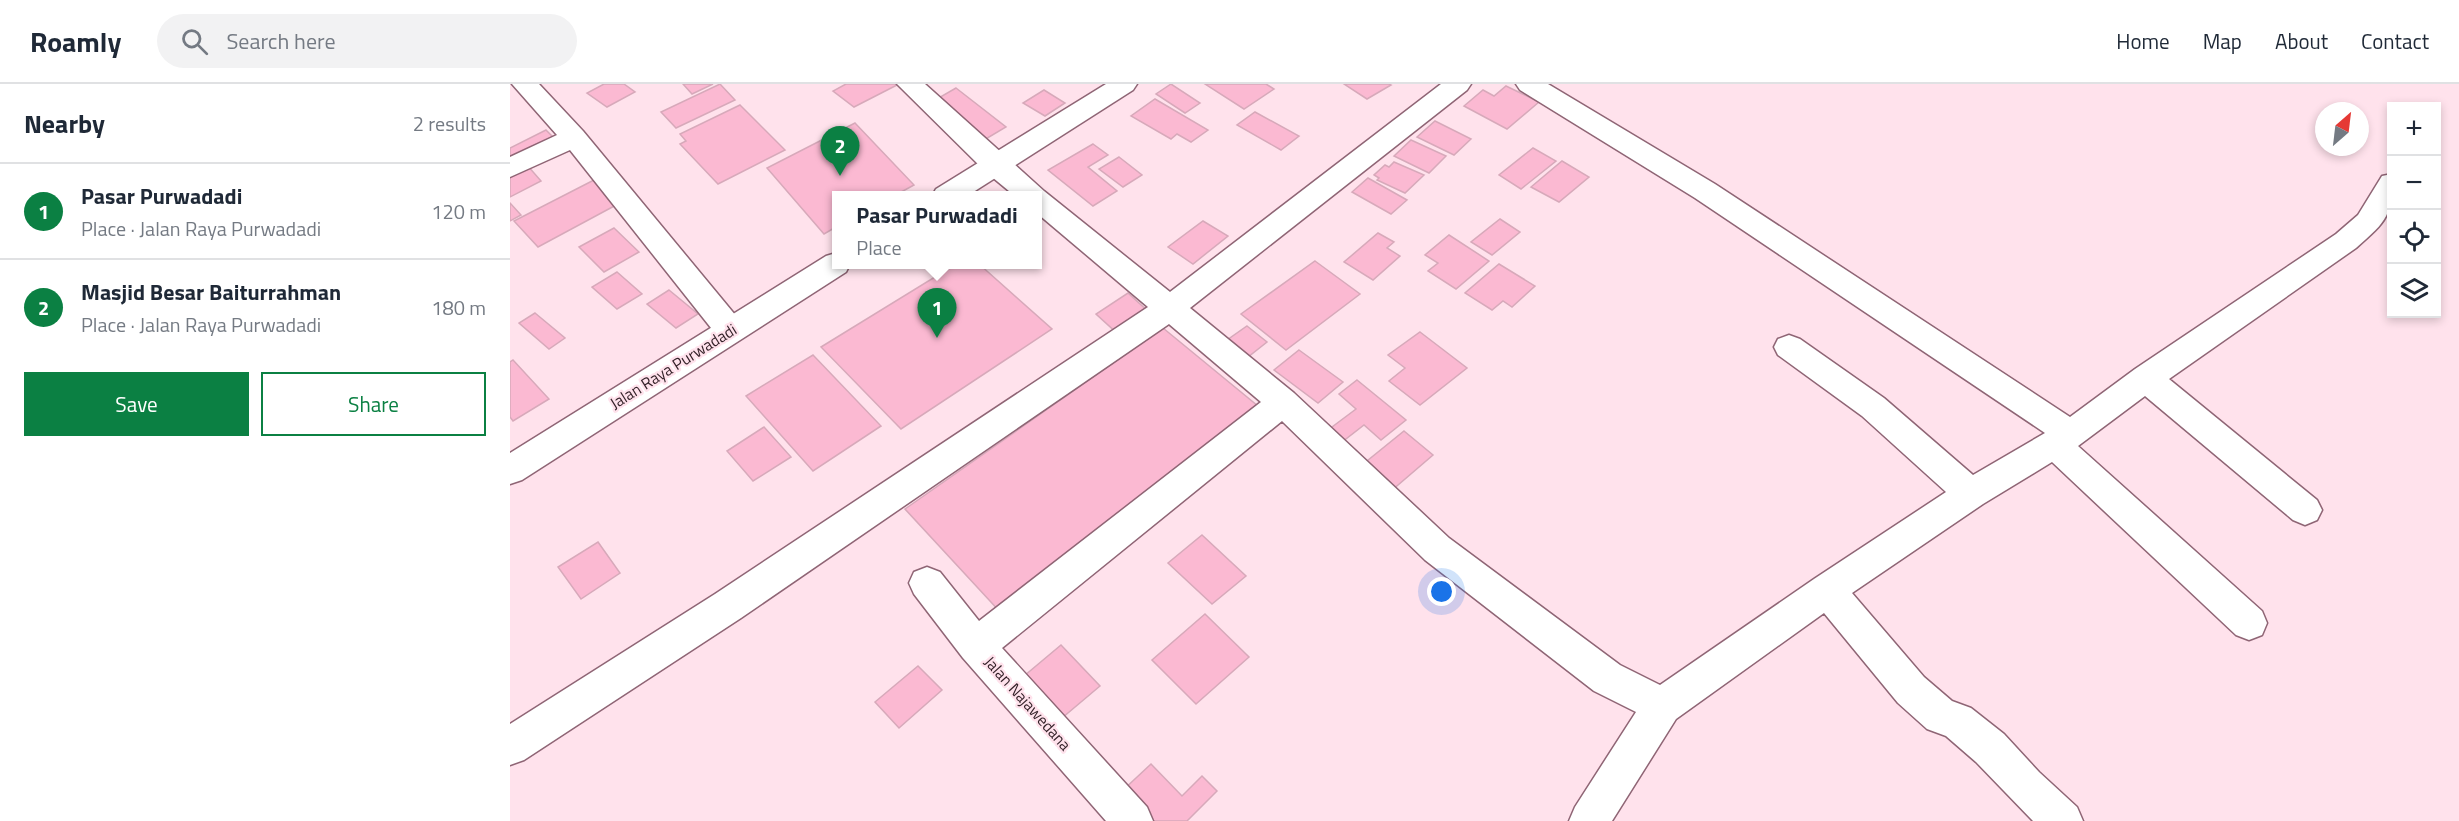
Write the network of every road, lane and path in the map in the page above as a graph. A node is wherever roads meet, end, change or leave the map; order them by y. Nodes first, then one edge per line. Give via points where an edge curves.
1 (525, 84) edge
2 (910, 84) edge
3 (1125, 84) edge
4 (1458, 84) edge
5 (1529, 84) edge
6 (574, 137) junction
7 (996, 165) junction
8 (510, 168) edge
9 (2387, 190) edge
10 (953, 191) edge
11 (1028, 191) edge
12 (1042, 202) edge
13 (832, 267) edge
14 (1170, 308) junction
15 (730, 330) junction
16 (1790, 347) dead end
17 (2146, 378) junction
18 (1283, 402) junction
19 (2063, 439) junction
20 (510, 470) edge
21 (1971, 494) junction
22 (2306, 510) dead end
23 (927, 583) dead end
24 (1827, 590) junction
25 (2249, 623) dead end
26 (976, 645) junction
27 (1662, 706) junction
28 (510, 746) edge
29 (1132, 821) edge
30 (1589, 821) edge
31 (2063, 821) edge

1 - 6 street
2 - 7 street
3 - 7 street
4 - 14 street
5 - 19 street via 1705,191
6 - 8 street
6 - 15 street
7 - 10 street
7 - 11 street
9 - 17 street via 2368,222 2346,241
12 - 14 street
13 - 15 street, Jalan Raya Purwadadi
14 - 18 street
14 - 28 street via 728,606
15 - 20 street, Jalan Raya Purwadadi
16 - 21 street via 1873,407
17 - 19 street
17 - 22 street
18 - 26 street
18 - 27 street via 1437,549 1607,678
19 - 21 street
19 - 25 street
21 - 24 street
23 - 26 street, Jalan Najawedana
24 - 27 street
24 - 31 street via 1911,690 1941,716 1957,721 1977,736
26 - 29 street, Jalan Najawedana
27 - 30 street

